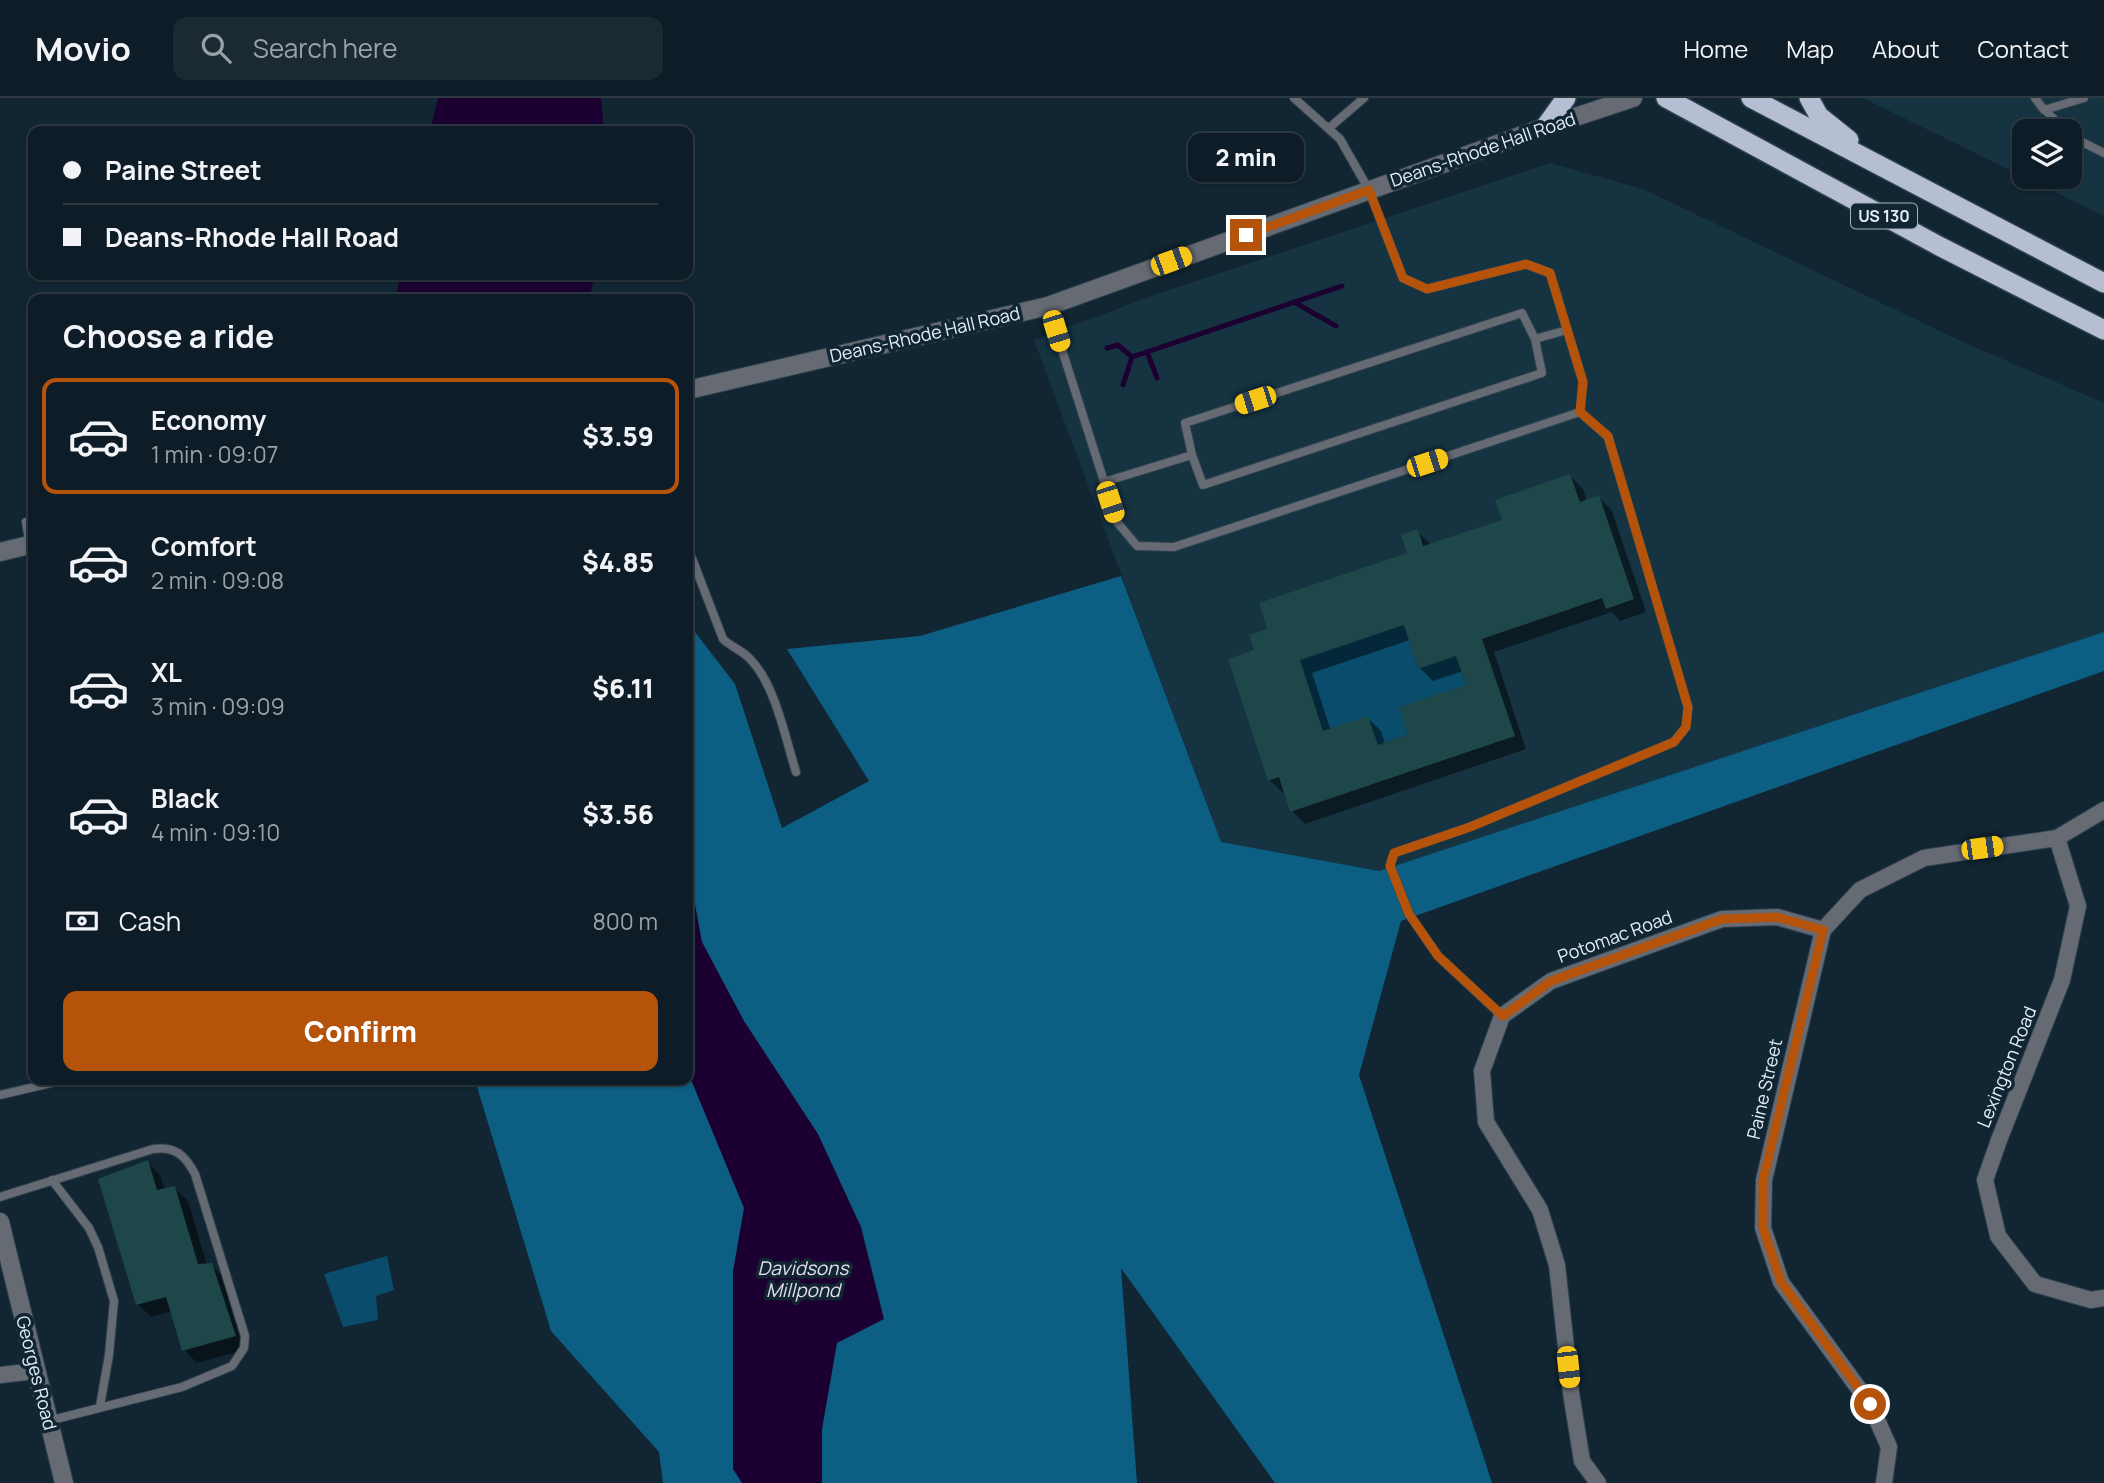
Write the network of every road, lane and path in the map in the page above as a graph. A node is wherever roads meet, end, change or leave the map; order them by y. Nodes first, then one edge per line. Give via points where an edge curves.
1 (1294, 98) edge
2 (1364, 98) edge
3 (1566, 98) edge
4 (1633, 98) edge
5 (1666, 98) edge
6 (1751, 98) edge
7 (1809, 98) edge
8 (2035, 98) edge
9 (2084, 98) edge
10 (2045, 110) junction
11 (2054, 119) edge
12 (1545, 127) junction
13 (1329, 128) junction
14 (2082, 142) edge
15 (2104, 153) edge
16 (1885, 169) junction
17 (1369, 190) junction
18 (2104, 283) edge
19 (1048, 306) junction
20 (1567, 330) junction
21 (2104, 330) edge
22 (1535, 339) junction
23 (693, 389) edge
24 (1580, 412) junction
25 (1192, 455) junction
26 (1104, 482) junction
27 (26, 522) dead end
28 (28, 530) edge
29 (28, 546) edge
30 (0, 552) edge
31 (693, 561) edge
32 (796, 772) dead end
33 (2104, 810) edge
34 (2057, 838) junction
35 (1823, 930) junction
36 (1503, 1016) junction
37 (43, 1085) edge
38 (0, 1095) edge
39 (52, 1180) junction
40 (0, 1197) edge
41 (0, 1222) edge
42 (2104, 1298) edge
43 (35, 1371) junction
44 (0, 1376) edge
45 (100, 1406) junction
46 (48, 1420) junction
47 (64, 1483) edge
48 (1598, 1483) edge
49 (1884, 1483) edge

1 - 13 lane
2 - 13 lane
3 - 12 highway
4 - 12 street, Deans-Rhode Hall Road
5 - 21 highway, US 130
6 - 16 highway, US 130
7 - 16 highway via 1819,116
8 - 10 lane
9 - 10 lane
10 - 11 lane
12 - 17 street, Deans-Rhode Hall Road
13 - 17 lane
14 - 15 lane
16 - 18 highway, US 130
17 - 19 street, Deans-Rhode Hall Road
17 - 20 lane via 1403,278 1427,289 1526,264 1550,273
19 - 23 street, Deans-Rhode Hall Road
19 - 26 lane
20 - 22 lane
20 - 24 lane via 1583,382
22 - 25 lane via 1522,313 1185,423
22 - 25 lane via 1542,373 1203,485
24 - 26 lane via 1174,547 1137,546 1117,522
24 - 36 lane via 1608,436 1688,707 1686,727 1674,742 1618,767 1394,853 1390,866 1409,914 1438,956
25 - 26 lane
27 - 28 lane
29 - 30 street
31 - 32 lane via 723,639 749,657 767,682
33 - 34 street
34 - 35 street, Paine Street via 1924,858 1860,890
34 - 42 street, Lexington Road via 2078,906 2062,980 1985,1180 1998,1236 2035,1284 2091,1300
35 - 36 street, Potomac Road via 1777,917 1722,919 1551,981
35 - 49 street, Paine Street via 1763,1180 1763,1228 1781,1282 1870,1404 1889,1447
36 - 48 street via 1482,1071 1486,1122 1540,1210 1557,1265 1582,1461
37 - 38 lane
39 - 40 lane
39 - 45 lane via 89,1227 114,1301
39 - 45 lane via 153,1149 178,1151 195,1174 244,1336 244,1348 232,1366 182,1387
41 - 43 street, Georges Road
43 - 44 street
43 - 46 street, Georges Road
45 - 46 lane
46 - 47 street, Georges Road

